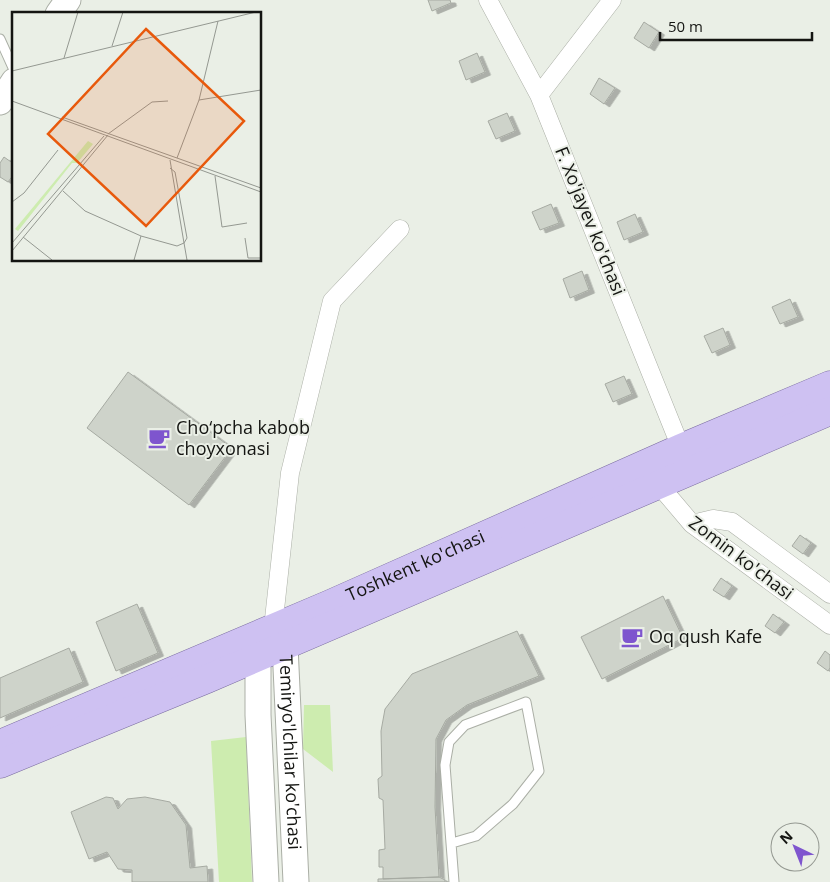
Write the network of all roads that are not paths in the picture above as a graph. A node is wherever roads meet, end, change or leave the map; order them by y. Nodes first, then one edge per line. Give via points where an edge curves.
1 (68, 0) edge
2 (488, 0) edge
3 (612, 0) edge
4 (59, 12) edge
5 (0, 38) edge
6 (12, 65) edge
7 (12, 84) edge
8 (539, 95) junction
9 (0, 102) edge
10 (400, 229) dead end
11 (830, 385) edge
12 (830, 411) edge
13 (682, 448) junction
14 (660, 485) junction
15 (692, 524) junction
16 (830, 594) edge
17 (830, 624) edge
18 (270, 638) junction
19 (0, 744) edge
20 (0, 764) edge
21 (452, 843) junction
22 (266, 882) edge
23 (296, 882) edge
24 (454, 882) edge

1 - 4 main road
2 - 8 street, F. Xo'jayev ko'chasi
3 - 8 street
5 - 6 lane
7 - 9 main road
8 - 13 street, F. Xo'jayev ko'chasi
10 - 18 street via 332,301 290,473
11 - 13 main road, Toshkent ko'chasi
12 - 14 main road, Toshkent ko'chasi
13 - 18 main road, Toshkent ko'chasi
14 - 15 street, Zomin ko'chasi
14 - 18 main road, Toshkent ko'chasi
15 - 16 street via 713,519 732,522
15 - 17 street, Zomin ko'chasi
18 - 19 main road, Toshkent ko'chasi
18 - 20 main road, Toshkent ko'chasi
18 - 22 main road, Temiryo'lchilar ko'chasi via 258,716
18 - 23 main road, Temiryo'lchilar ko'chasi
21 - 21 lane via 445,765 448,742 465,725 526,702 539,771 513,804 476,836
21 - 24 lane

